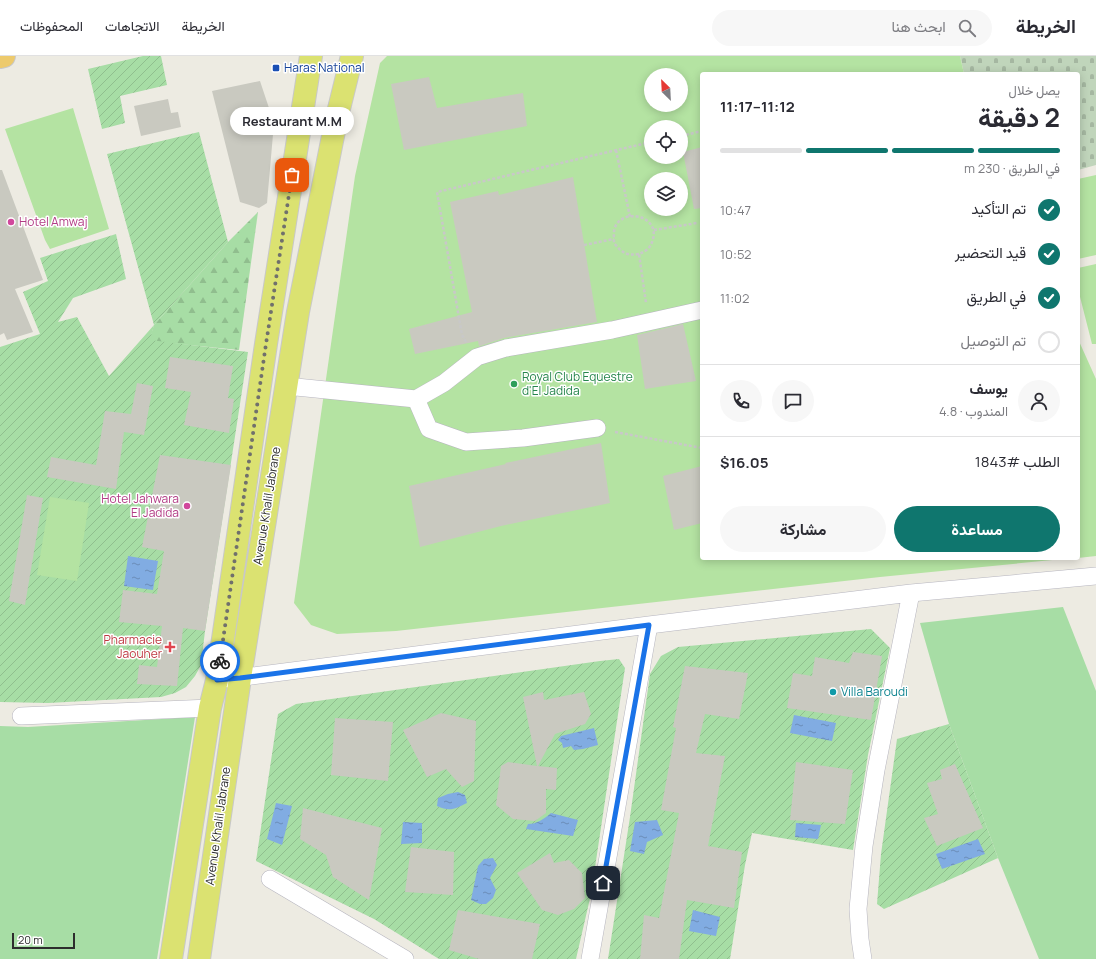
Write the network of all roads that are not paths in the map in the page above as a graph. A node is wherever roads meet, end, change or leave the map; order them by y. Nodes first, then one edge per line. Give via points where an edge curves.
1 (4, 56) edge
2 (311, 56) edge
3 (352, 56) edge
4 (0, 57) edge
5 (700, 310) edge
6 (286, 386) junction
7 (416, 399) junction
8 (597, 428) road end
9 (1096, 576) edge
10 (911, 594) junction
11 (649, 625) junction
12 (240, 678) junction
13 (217, 680) junction
14 (210, 708) junction
15 (21, 716) dead end
16 (270, 879) dead end
17 (171, 959) edge
18 (199, 959) edge
19 (404, 959) edge
20 (590, 959) edge
21 (863, 959) edge

1 - 4 highway
2 - 13 main road, Avenue Khalil Jabrane
3 - 6 main road, Avenue Khalil Jabrane via 327,166
5 - 7 street via 612,330 506,348 477,357 444,383
6 - 7 street
6 - 12 main road, Avenue Khalil Jabrane
7 - 8 street via 429,429 466,442 523,438
9 - 10 street
10 - 11 street
10 - 21 street via 876,770 864,846 858,909
11 - 12 street
11 - 20 street
12 - 13 street
12 - 18 main road, Avenue Khalil Jabrane
13 - 14 main road, Avenue Khalil Jabrane
14 - 15 street via 69,708
14 - 17 main road, Avenue Khalil Jabrane
16 - 19 street

